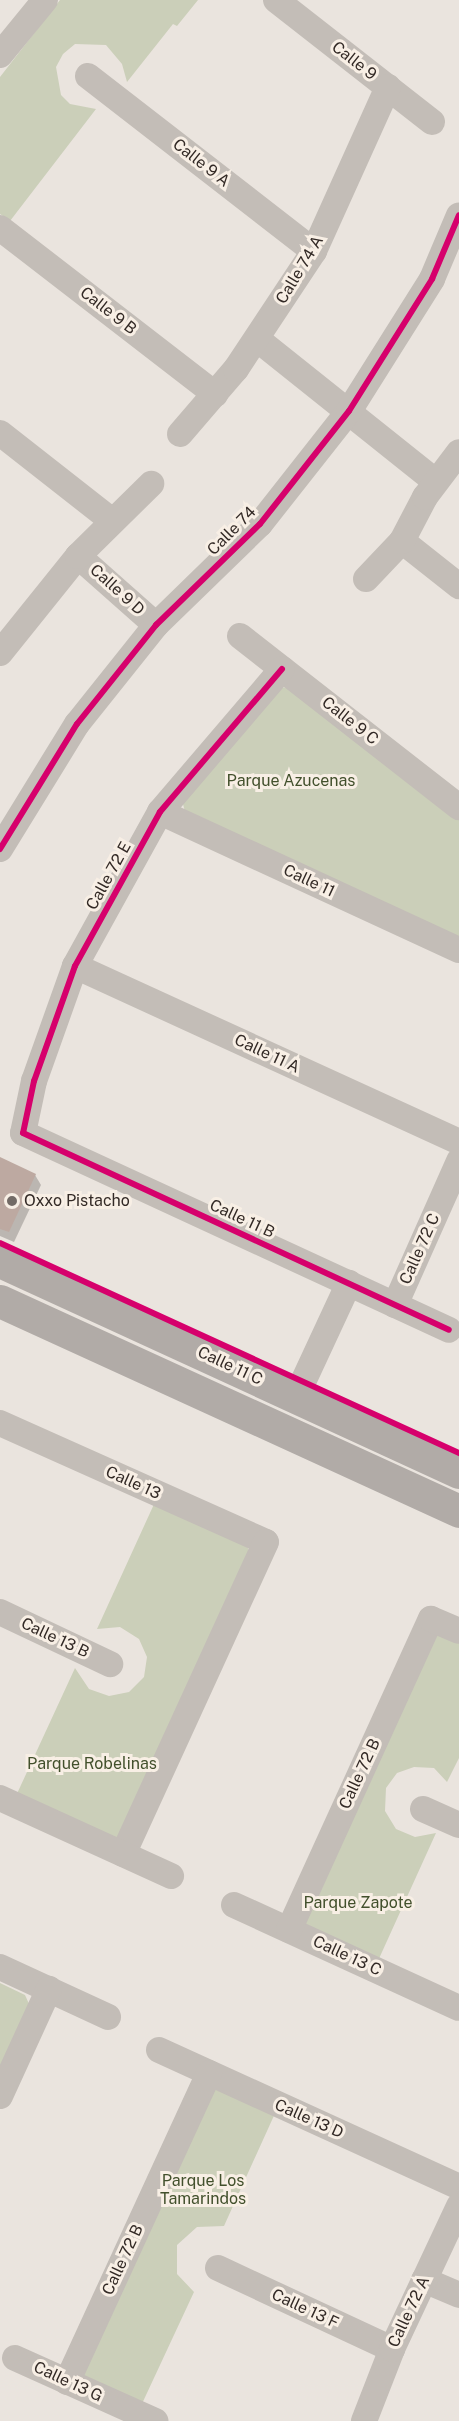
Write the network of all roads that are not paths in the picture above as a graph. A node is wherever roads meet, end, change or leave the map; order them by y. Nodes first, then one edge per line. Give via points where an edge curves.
1 (45, 0) edge
2 (276, 0) edge
3 (0, 56) edge
4 (88, 76) dead end
5 (388, 87) junction
6 (432, 122) dead end
7 (459, 215) edge
8 (0, 228) edge
9 (314, 251) junction
10 (257, 339) junction
11 (215, 394) junction
12 (349, 411) junction
13 (0, 433) edge
14 (180, 434) dead end
15 (459, 452) edge
16 (435, 482) junction
17 (151, 484) dead end
18 (111, 520) junction
19 (402, 541) junction
20 (78, 556) junction
21 (366, 579) dead end
22 (459, 586) edge
23 (156, 625) junction
24 (240, 636) dead end
25 (3, 644) edge
26 (282, 669) junction
27 (459, 807) edge
28 (160, 812) junction
29 (0, 849) edge
30 (459, 950) edge
31 (75, 966) junction
32 (22, 1132) joint
33 (459, 1142) edge
34 (459, 1161) edge
35 (0, 1261) edge
36 (349, 1283) junction
37 (0, 1301) edge
38 (395, 1305) junction
39 (449, 1330) dead end
40 (296, 1397) junction
41 (0, 1423) edge
42 (374, 1433) junction
43 (410, 1449) junction
44 (360, 1466) junction
45 (450, 1467) edge
46 (395, 1482) junction
47 (426, 1496) junction
48 (459, 1510) edge
49 (0, 1612) edge
50 (459, 1631) edge
51 (110, 1664) dead end
52 (0, 1798) edge
53 (423, 1809) dead end
54 (459, 1825) edge
55 (123, 1854) junction
56 (171, 1876) dead end
57 (234, 1905) dead end
58 (289, 1930) junction
59 (0, 1967) edge
60 (50, 1989) junction
61 (459, 2008) edge
62 (108, 2017) dead end
63 (159, 2050) dead end
64 (209, 2073) junction
65 (0, 2096) edge
66 (459, 2187) edge
67 (459, 2206) edge
68 (218, 2268) dead end
69 (424, 2280) junction
70 (459, 2295) edge
71 (392, 2349) junction
72 (15, 2358) dead end
73 (67, 2382) junction
74 (155, 2421) edge
75 (364, 2421) edge

1 - 3 street
2 - 5 street, Calle 9
4 - 9 street, Calle 9 A
5 - 6 street, Calle 9
5 - 9 street, Calle 74 A
7 - 12 street, Calle 74 via 432,279
8 - 11 street, Calle 9 B
9 - 10 street, Calle 74 A
10 - 11 street, Calle 74 A
10 - 12 street
11 - 14 street, Calle 74 A
12 - 16 street
12 - 23 street, Calle 74 via 260,524
13 - 18 street
15 - 16 street
16 - 19 street
17 - 18 street
18 - 20 street
19 - 21 street
19 - 22 street
20 - 23 street, Calle 9 D
20 - 25 street
23 - 29 street, Calle 74 via 77,723
24 - 26 street, Calle 9 C
26 - 27 street, Calle 9 C
26 - 28 street, Calle 72 E
28 - 30 street, Calle 11
28 - 31 street, Calle 72 E
31 - 32 street, Calle 72 E via 34,1081
31 - 33 street, Calle 11 A
32 - 36 street, Calle 11 B
34 - 38 street, Calle 72 C
35 - 40 main road, Calle 11 C
36 - 38 street, Calle 11 B
36 - 40 street
37 - 44 main road
38 - 39 street, Calle 11 B
40 - 42 main road, Calle 11 C
41 - 55 street, Calle 13 via 266,1542
42 - 43 main road, Calle 11 C
42 - 44 main road
43 - 45 main road, Calle 11 C
43 - 46 main road
44 - 46 main road
45 - 47 main road
46 - 47 main road
47 - 48 main road
49 - 51 street, Calle 13 B
50 - 58 street, Calle 72 B via 431,1618
52 - 55 street
53 - 54 street
55 - 56 street
57 - 58 street, Calle 13 C
58 - 61 street, Calle 13 C
59 - 60 street
60 - 62 street
60 - 65 street
63 - 64 street, Calle 13 D
64 - 66 street, Calle 13 D
64 - 73 street, Calle 72 B
67 - 69 street, Calle 72 A
68 - 71 street, Calle 13 F
69 - 70 street
69 - 71 street, Calle 72 A
71 - 75 street, Calle 72 A
72 - 73 street, Calle 13 G
73 - 74 street, Calle 13 G

